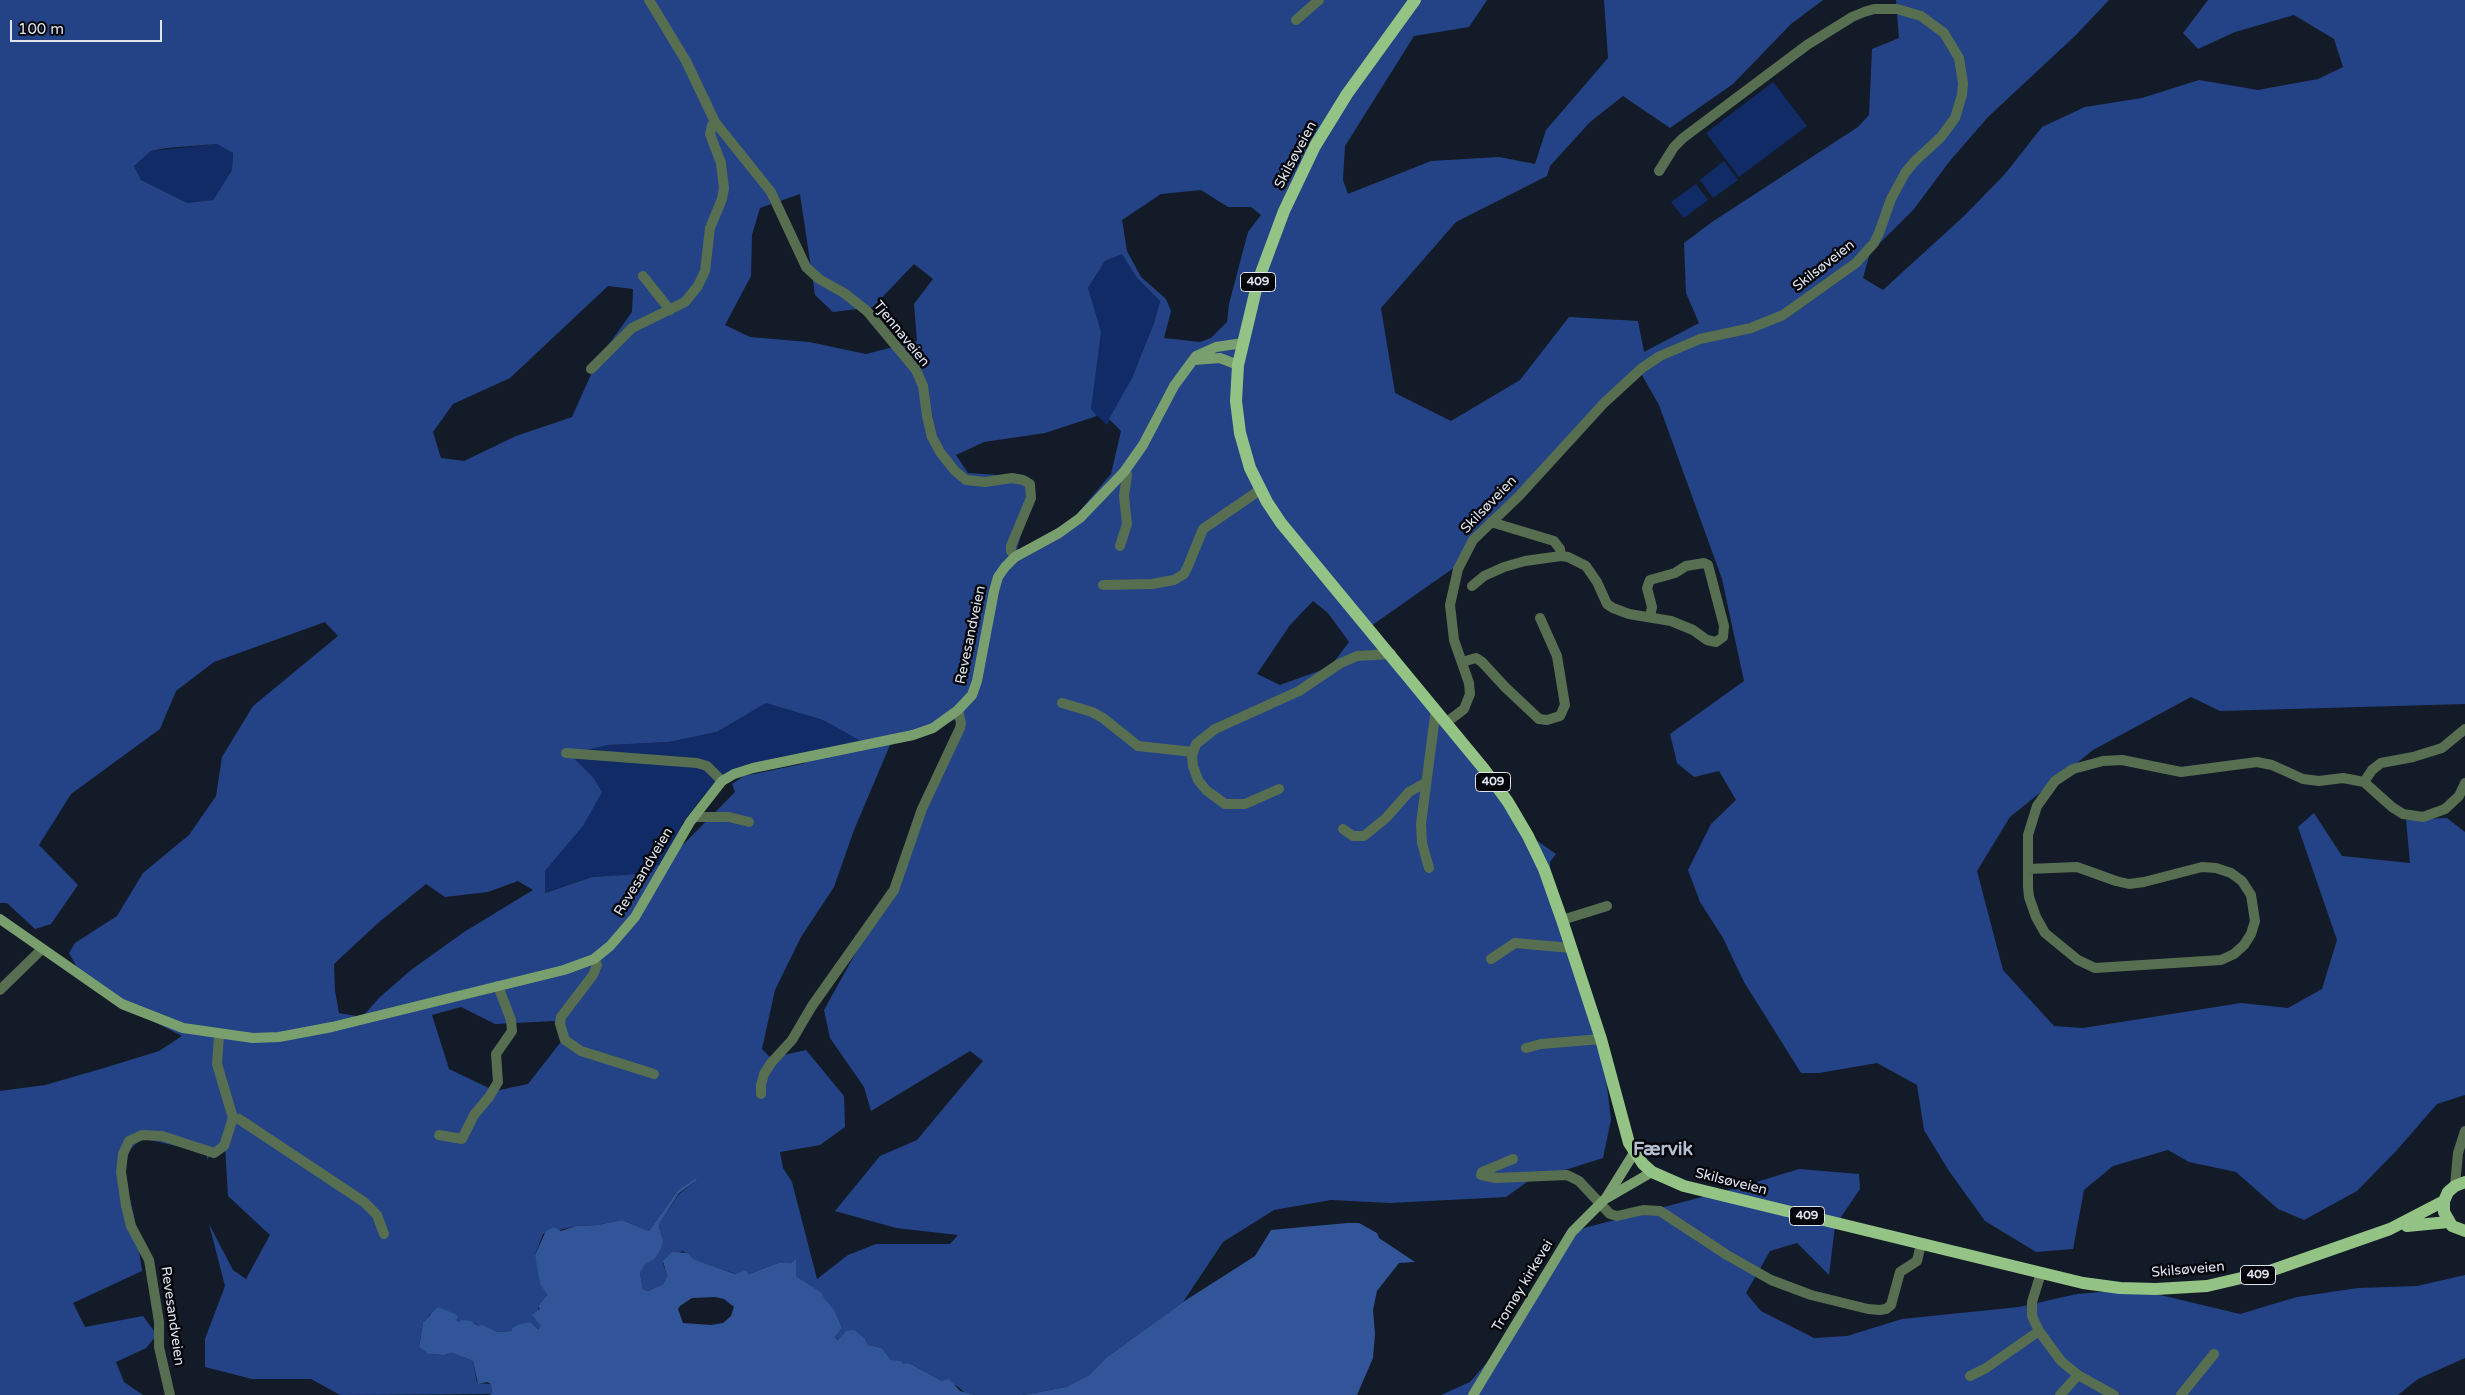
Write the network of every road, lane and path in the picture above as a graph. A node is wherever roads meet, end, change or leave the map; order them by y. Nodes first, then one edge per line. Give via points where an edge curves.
1 (649, 0) edge
2 (1318, 0) edge
3 (1415, 0) edge
4 (1296, 20) dead end
5 (716, 122) junction
6 (1659, 171) dead end
7 (643, 276) dead end
8 (670, 310) junction
9 (1243, 343) junction
10 (1191, 361) junction
11 (1238, 365) junction
12 (591, 368) dead end
13 (1124, 472) junction
14 (1260, 490) junction
15 (1491, 522) junction
16 (1120, 546) dead end
17 (1561, 556) junction
18 (1016, 557) junction
19 (1103, 585) dead end
20 (1472, 586) dead end
21 (1650, 617) junction
22 (1540, 618) dead end
23 (1390, 654) junction
24 (1462, 662) junction
25 (1062, 703) dead end
26 (958, 710) junction
27 (1438, 712) junction
28 (1447, 722) junction
29 (2465, 729) edge
30 (1193, 752) junction
31 (566, 753) dead end
32 (722, 781) junction
33 (2364, 782) junction
34 (1425, 783) junction
35 (2465, 783) edge
36 (1279, 789) dead end
37 (694, 817) junction
38 (749, 822) dead end
39 (1343, 829) dead end
40 (1429, 868) dead end
41 (2028, 869) junction
42 (1607, 906) dead end
43 (0, 919) edge
44 (1562, 920) junction
45 (1571, 948) junction
46 (42, 949) junction
47 (594, 958) junction
48 (1491, 958) dead end
49 (498, 986) junction
50 (0, 990) edge
51 (219, 1034) junction
52 (1601, 1039) junction
53 (1526, 1048) dead end
54 (654, 1074) dead end
55 (761, 1094) dead end
56 (233, 1118) junction
57 (439, 1135) dead end
58 (2464, 1140) edge
59 (1632, 1158) junction
60 (1513, 1159) dead end
61 (1648, 1174) junction
62 (2459, 1182) edge
63 (1603, 1201) junction
64 (2444, 1201) junction
65 (2448, 1222) junction
66 (2390, 1229) junction
67 (2465, 1232) edge
68 (384, 1234) dead end
69 (1921, 1244) junction
70 (2041, 1273) junction
71 (2039, 1331) junction
72 (2214, 1354) dead end
73 (2078, 1375) junction
74 (1970, 1376) dead end
75 (170, 1395) edge
76 (1473, 1395) edge
77 (2060, 1395) edge
78 (2114, 1395) edge
79 (2181, 1395) edge

1 - 5 street, Tjennaveien via 686,61
2 - 4 street
3 - 9 main road, Skilsøveien / 409 via 1347,94 1316,146 1270,248
5 - 8 street via 710,134 721,163 724,188 710,228 705,271 685,302
5 - 18 street, Tjennaveien via 771,192 806,267 868,312 916,370 923,386 932,437 955,471 966,480 985,482 1012,478 1030,484 1031,498 1011,546
6 - 15 street, Skilsøveien via 1683,138 1800,50 1864,12 1898,9 1920,16 1944,33 1959,58 1963,83 1955,118 1905,174 1891,199 1879,233 1856,263 1783,315 1751,328 1700,339 1660,356 1642,368
7 - 8 street
8 - 12 street via 632,328
9 - 10 main road, Revesandveien via 1206,350
9 - 11 main road, Skilsøveien / 409
10 - 11 main road via 1220,358
10 - 13 main road, Revesandveien
11 - 14 main road, Skilsøveien / 409 via 1236,401 1240,433
13 - 16 street via 1127,475 1124,496 1127,524
13 - 18 main road, Revesandveien via 1080,518
14 - 19 street via 1203,529 1188,566 1174,580
14 - 23 main road, Skilsøveien / 409 via 1281,523
15 - 17 street via 1554,541
15 - 24 street, Skilsøveien via 1463,556 1452,588 1450,623
17 - 20 street via 1504,567
17 - 21 street via 1586,566 1607,604 1629,614
18 - 26 main road, Revesandveien via 998,577 977,681 972,695
21 - 21 street via 1652,607 1647,588 1650,580 1675,573 1686,566 1704,563 1708,566 1724,632 1716,642 1686,627
22 - 24 street via 1557,656 1565,705 1560,716 1547,720 1540,718 1482,662 1476,658
23 - 27 main road, Skilsøveien / 409
23 - 30 street via 1357,656 1339,664 1299,691 1215,728 1196,744
24 - 28 street, Skilsøveien via 1469,683 1468,702
25 - 30 street via 1104,718 1138,746
26 - 32 main road, Revesandveien via 932,728 913,735 753,768
26 - 55 street via 960,728 922,809 894,890 812,1006 792,1040 771,1063 762,1080
27 - 28 main road, Skilsøveien / 409
27 - 34 street
28 - 44 main road, Skilsøveien / 409 via 1484,769 1523,828 1544,869
29 - 33 street via 2442,748 2381,763
30 - 36 street via 1198,780 1225,804 1245,804
31 - 32 street via 697,763 707,766
32 - 37 main road, Revesandveien
33 - 35 street via 2403,814 2423,817 2445,809 2459,796
33 - 41 street via 2343,778 2303,779 2257,762 2181,772 2122,760 2093,763 2063,775 2041,798 2030,825
34 - 39 street via 1408,792 1386,818 1364,836 1353,836
34 - 40 street via 1421,824
37 - 38 street via 729,817
37 - 47 main road, Revesandveien via 635,917 610,946
41 - 41 street via 2032,907 2045,933 2078,960 2095,968 2221,960 2244,945 2255,922 2254,905 2247,888 2236,876 2216,868 2202,867 2137,884 2116,881 2077,867
42 - 44 street
43 - 46 main road, Revesandveien
44 - 45 main road, Skilsøveien / 409
45 - 48 street via 1515,943
45 - 52 main road, Skilsøveien / 409
46 - 50 street
46 - 51 main road, Revesandveien via 122,1004 183,1028
47 - 49 main road, Revesandveien via 564,970
47 - 54 street via 597,965 593,974 561,1017 565,1040 581,1051
49 - 51 main road, Revesandveien via 279,1037
49 - 57 street via 512,1031 496,1054 498,1082 474,1115 462,1139
51 - 56 street via 217,1064
52 - 53 street
52 - 59 main road, Skilsøveien / 409
56 - 68 street via 364,1202 378,1215
56 - 75 street, Revesandveien via 219,1151 207,1152 162,1136 142,1135 129,1140 122,1154 126,1206 131,1226 149,1260 160,1347
58 - 62 street via 2458,1153
59 - 61 main road, Skilsøveien / 409
59 - 63 main road, Tromøy kirkevei
60 - 63 street via 1480,1175 1496,1178 1567,1175 1579,1180
61 - 63 main road, Tromøy kirkevei
61 - 69 main road, Skilsøveien / 409 via 1684,1186
62 - 64 main road, Skilsøveien / 409
63 - 69 street via 1610,1214 1618,1216 1643,1210 1660,1211 1771,1280 1811,1295 1880,1310 1891,1305 1900,1272 1917,1261
63 - 76 main road, Tromøy kirkevei via 1572,1232
64 - 65 main road
64 - 66 main road, Skilsøveien / 409
65 - 66 main road, Skilsøveien / 409
65 - 67 main road
66 - 70 main road, Skilsøveien / 409 via 2267,1272 2207,1286 2156,1290 2120,1288
69 - 70 main road, Skilsøveien / 409
70 - 71 street via 2032,1302 2032,1316
71 - 73 street via 2052,1351
71 - 74 street
72 - 79 street
73 - 77 street
73 - 78 street

